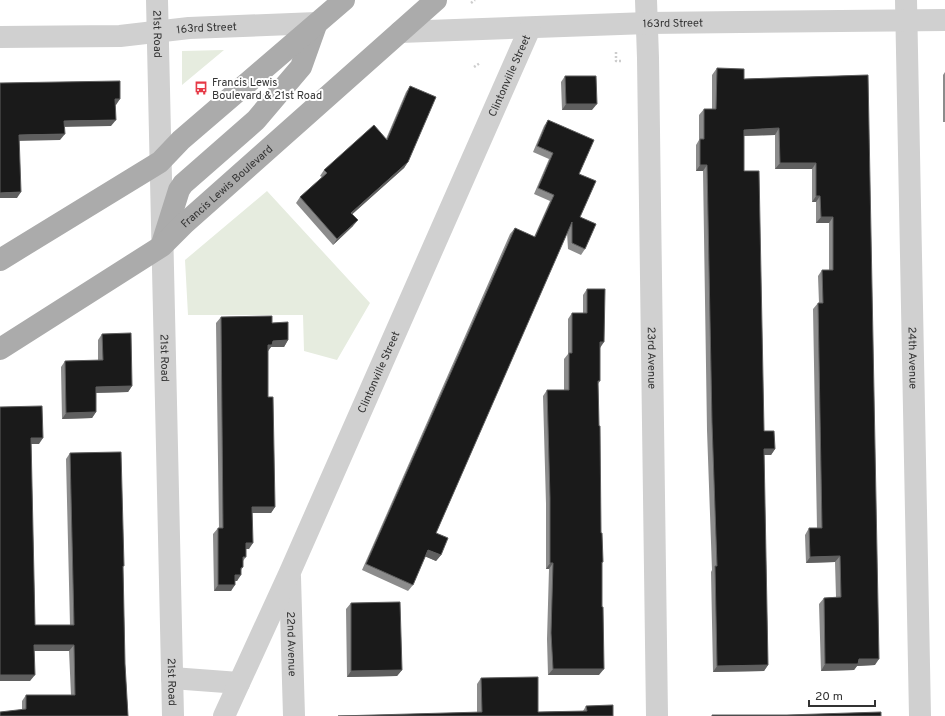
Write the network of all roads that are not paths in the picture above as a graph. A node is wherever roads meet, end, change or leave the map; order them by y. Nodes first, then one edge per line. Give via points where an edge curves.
1 (157, 0) edge
2 (344, 0) edge
3 (436, 0) edge
4 (646, 0) edge
5 (907, 10) edge
6 (945, 20) edge
7 (317, 23) junction
8 (648, 23) junction
9 (530, 28) junction
10 (157, 32) junction
11 (400, 32) junction
12 (0, 37) edge
13 (160, 162) junction
14 (162, 246) junction
15 (0, 260) edge
16 (0, 349) edge
17 (290, 572) junction
18 (172, 678) junction
19 (239, 683) junction
20 (173, 716) edge
21 (224, 716) edge
22 (294, 716) edge
23 (657, 716) edge
24 (920, 716) edge

1 - 10 street, 21st Road
2 - 7 main road
3 - 11 main road, Francis Lewis Boulevard
4 - 8 street, 23rd Avenue
5 - 6 street, 163rd Street
5 - 8 street, 163rd Street
5 - 24 street, 24th Avenue
7 - 10 street, 163rd Street via 189,28
7 - 13 main road via 181,140
7 - 14 main road via 301,67 256,120 183,184
8 - 9 street, 163rd Street
8 - 23 street, 23rd Avenue
9 - 11 street, 163rd Street
9 - 17 street, Clintonville Street
10 - 12 street, 163rd Street via 120,36
10 - 13 street, 21st Road
11 - 14 main road, Francis Lewis Boulevard
13 - 14 street, 21st Road
13 - 15 main road
14 - 16 main road, Francis Lewis Boulevard
14 - 18 street, 21st Road
17 - 19 street, Clintonville Street
17 - 22 street, 22nd Avenue
18 - 19 street
18 - 20 street, 21st Road
19 - 21 street, Clintonville Street

